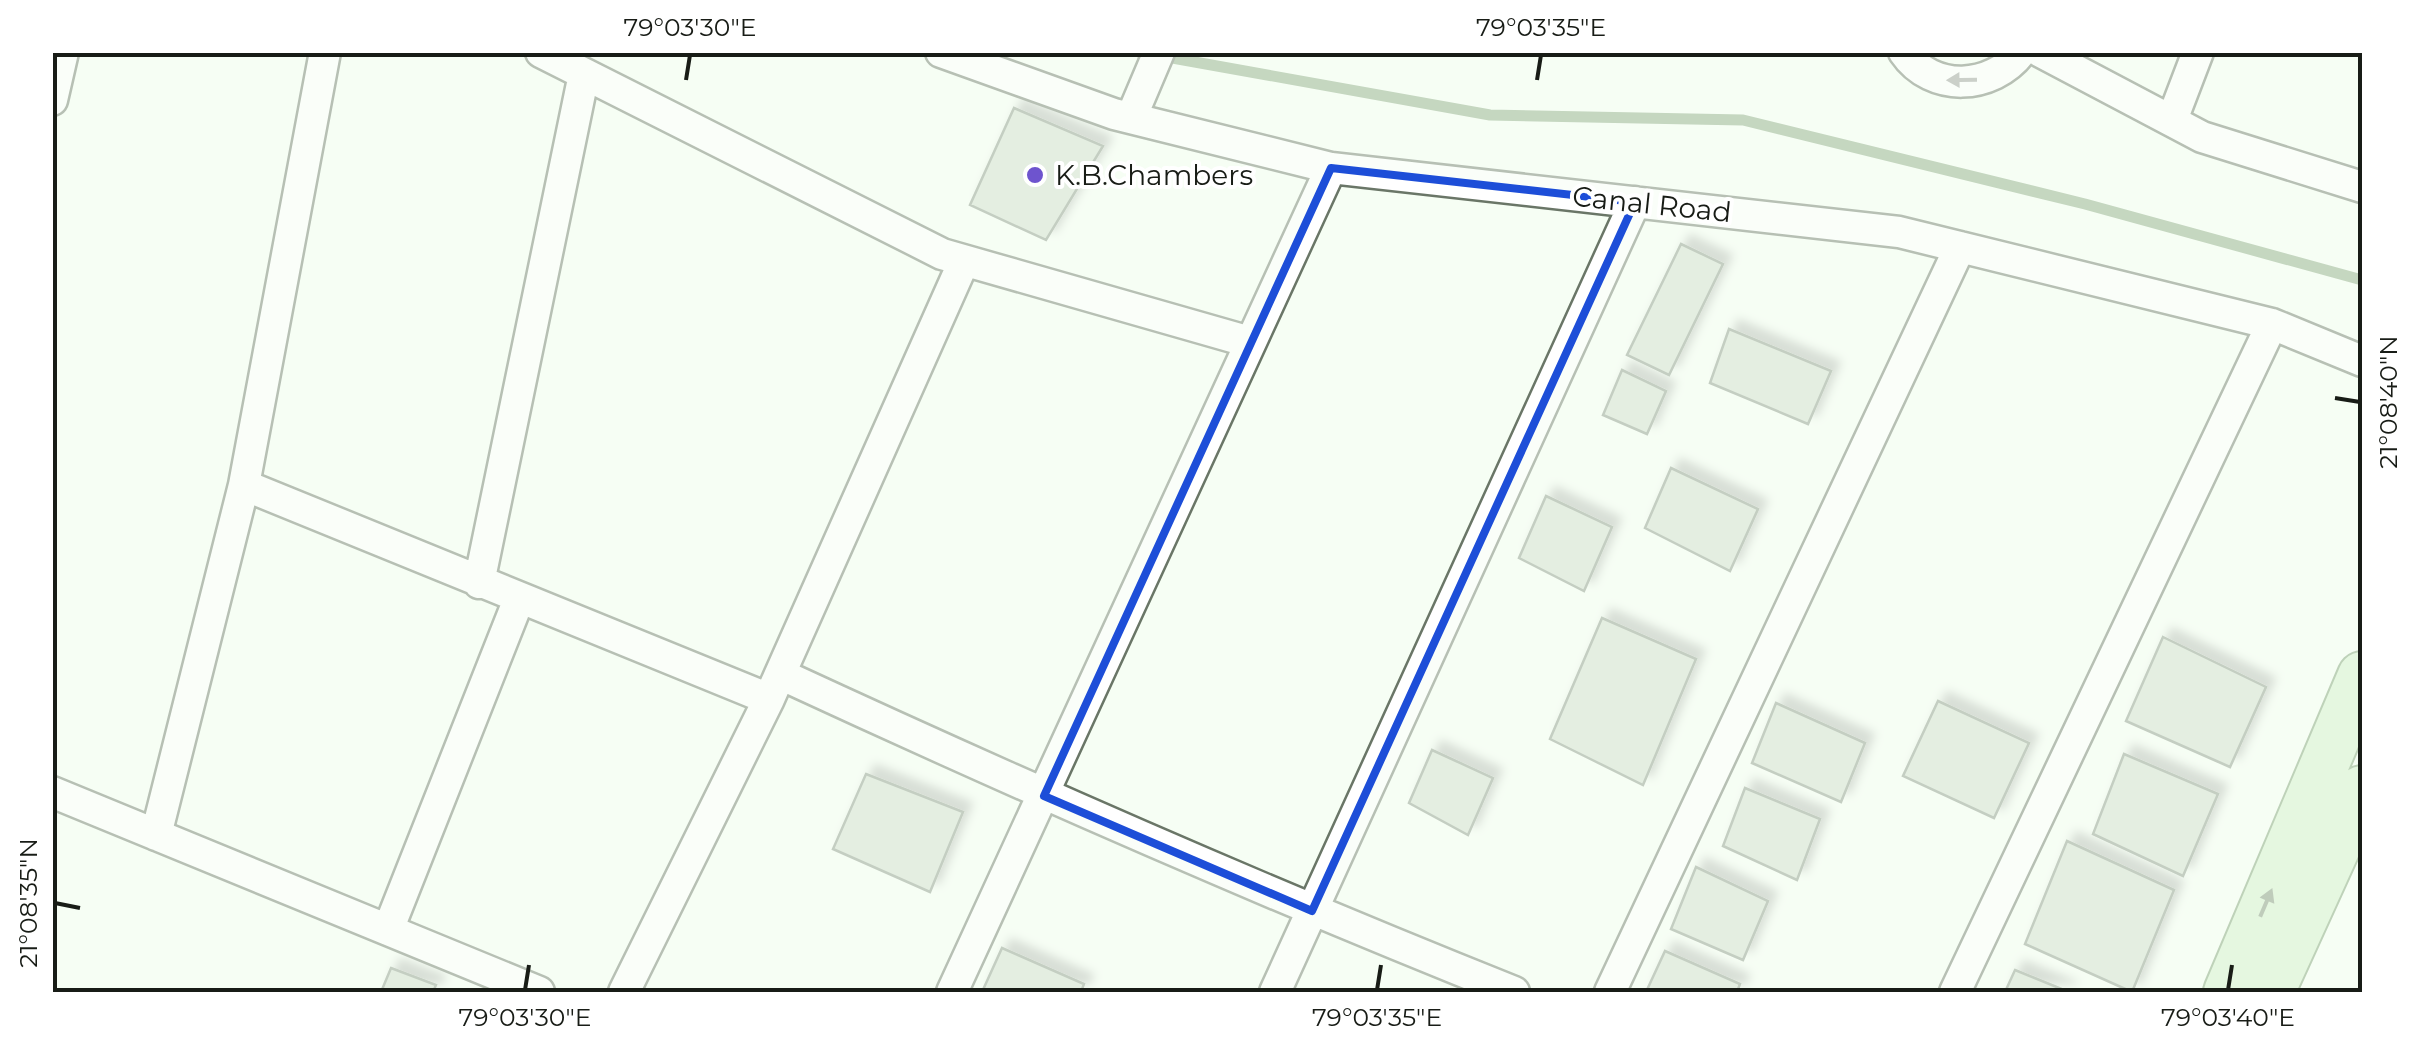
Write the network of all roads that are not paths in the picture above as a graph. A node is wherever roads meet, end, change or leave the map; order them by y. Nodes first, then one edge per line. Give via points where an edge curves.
1 (63, 52) edge
2 (325, 52) edge
3 (541, 52) edge
4 (941, 52) edge
5 (1159, 52) edge
6 (1904, 52) edge
7 (2021, 52) edge
8 (2041, 52) edge
9 (2198, 52) edge
10 (584, 74) junction
11 (52, 100) edge
12 (1131, 118) junction
13 (2172, 120) junction
14 (1331, 168) junction
15 (2362, 187) edge
16 (1635, 202) junction
17 (1960, 247) junction
18 (964, 261) junction
19 (2272, 324) junction
20 (1250, 342) junction
21 (2362, 361) edge
22 (244, 485) junction
23 (480, 583) junction
24 (520, 600) junction
25 (2362, 676) edge
26 (774, 686) junction
27 (2362, 790) edge
28 (52, 792) edge
29 (1044, 796) junction
30 (156, 834) junction
31 (1312, 911) junction
32 (388, 930) junction
33 (538, 992) edge
34 (624, 992) edge
35 (952, 992) edge
36 (1275, 992) edge
37 (1514, 992) edge
38 (1610, 992) edge
39 (1954, 992) edge
40 (2228, 992) edge
41 (2270, 992) edge

1 - 11 street
2 - 22 street
3 - 10 street
4 - 12 street, Canal Road
5 - 12 street
7 -> 6 street via 1993,76 1970,82 1926,73
8 - 13 street
9 - 13 street
10 - 18 street
10 - 23 street
12 - 14 street, Canal Road
13 - 15 street via 2202,137
14 - 16 street, Canal Road
14 - 20 street
16 - 17 street, Canal Road via 1899,232
16 - 31 street
17 - 19 street, Canal Road
17 - 38 street
18 - 20 street
18 - 26 street
19 - 21 street, Canal Road
19 - 39 street
20 - 29 street
22 - 23 street
22 - 30 street
23 - 24 street
24 - 26 street
24 - 32 street
40 -> 25 main road
26 - 29 street
26 - 34 street
27 - 41 main road
28 - 30 street
29 - 31 street
29 - 35 street
30 - 32 street
31 - 36 street
31 - 37 street
32 - 33 street

